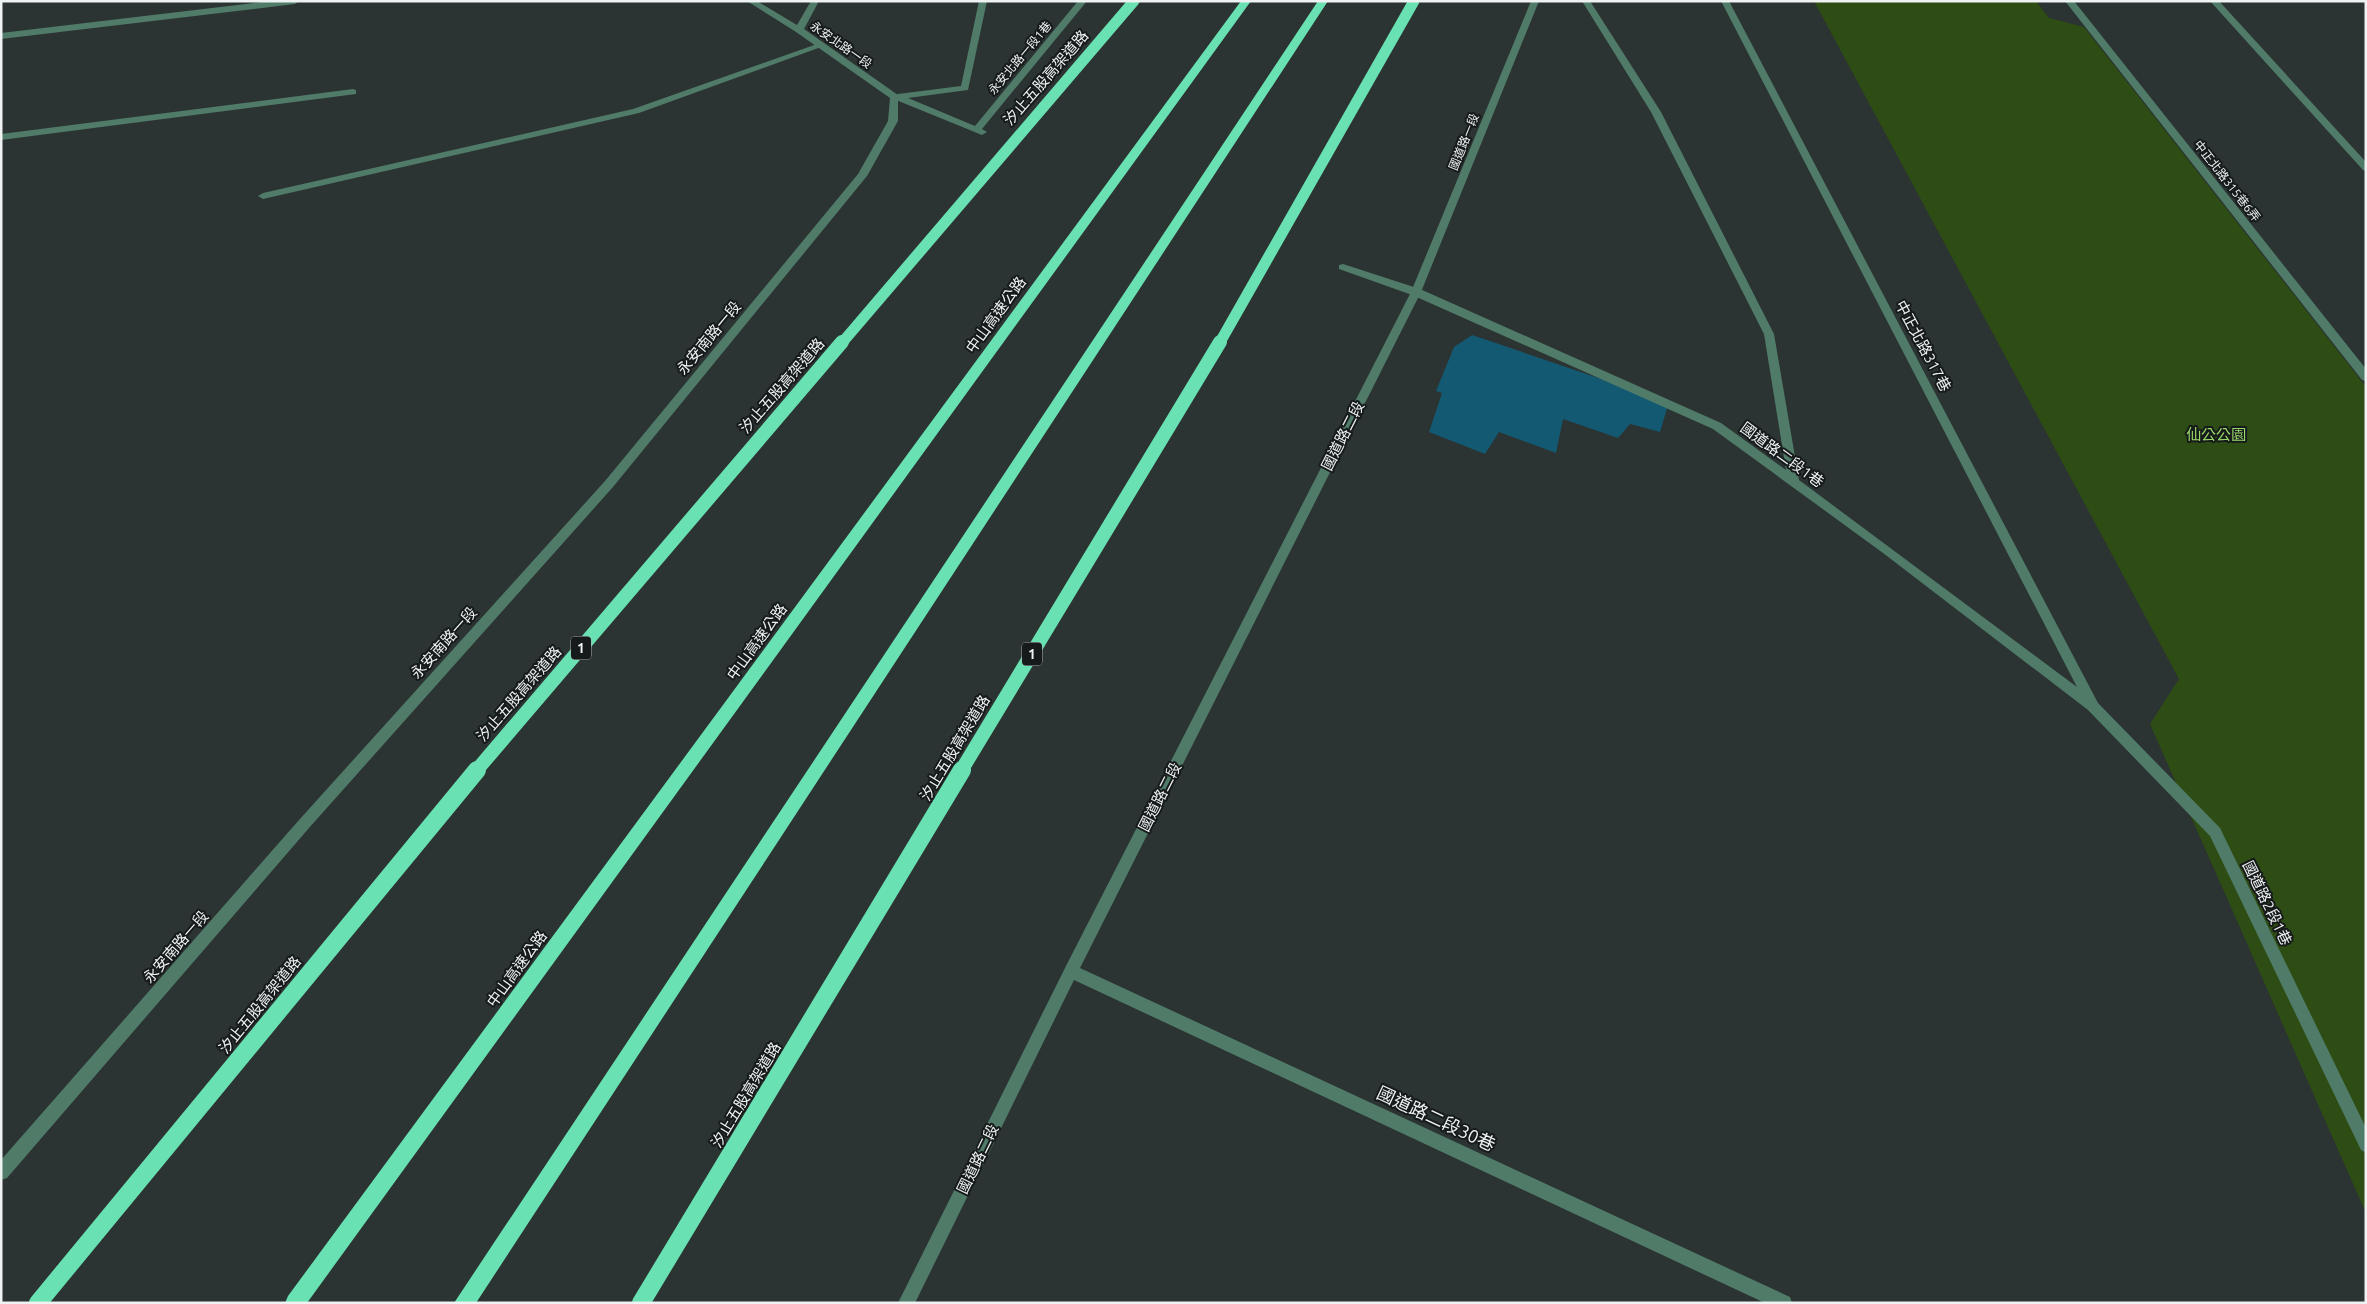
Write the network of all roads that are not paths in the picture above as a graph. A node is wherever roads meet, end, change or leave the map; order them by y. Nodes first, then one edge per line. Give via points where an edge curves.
1 (295, 1) edge
2 (751, 1) edge
3 (815, 1) edge
4 (983, 1) edge
5 (1083, 1) edge
6 (1134, 1) edge
7 (1246, 1) edge
8 (1323, 1) edge
9 (1414, 1) edge
10 (1535, 1) edge
11 (1586, 1) edge
12 (1725, 1) edge
13 (2069, 1) edge
14 (2214, 1) edge
15 (799, 30) junction
16 (1, 36) edge
17 (820, 46) junction
18 (353, 92) dead end
19 (896, 97) junction
20 (980, 131) joint
21 (1, 136) edge
22 (2366, 168) edge
23 (263, 196) dead end
24 (1343, 267) dead end
25 (1416, 292) junction
26 (2366, 377) edge
27 (1794, 482) junction
28 (2094, 706) junction
29 (1071, 971) junction
30 (2366, 1145) edge
31 (1, 1172) edge
32 (38, 1303) edge
33 (295, 1303) edge
34 (464, 1303) edge
35 (641, 1303) edge
36 (906, 1303) edge
37 (1784, 1303) edge

1 - 16 street
2 - 15 street, 永安北路一段
3 - 15 street
4 - 19 street via 965,88
5 - 20 street, 永安北路一段1巷
6 - 32 highway, 汐止五股高架道路 / 1, bridge via 482,764
7 - 33 highway, 中山高速公路
8 - 34 highway
9 - 35 highway, 汐止五股高架道路 / 1, bridge via 1231,324
10 - 25 street, 國道路一段
11 - 27 street via 1656,112 1769,334
12 - 28 street, 中正北路317巷
13 - 26 street, 中正北路315巷6弄
14 - 22 street
15 - 17 street, 永安北路一段
17 - 19 street, 永安北路一段
17 - 23 street via 636,110
18 - 21 street
19 - 20 street, 永安北路一段
19 - 31 street, 永安南路一段 via 893,121 862,176 609,484 304,824
24 - 25 street, 國道路二段1巷
25 - 27 street, 國道路二段1巷 via 1717,426
25 - 29 street, 國道路二段
27 - 28 street, 國道路二段1巷
28 - 30 street, 國道路2段1巷 via 2215,832
29 - 36 street, 國道路二段
29 - 37 street, 國道路二段30巷

